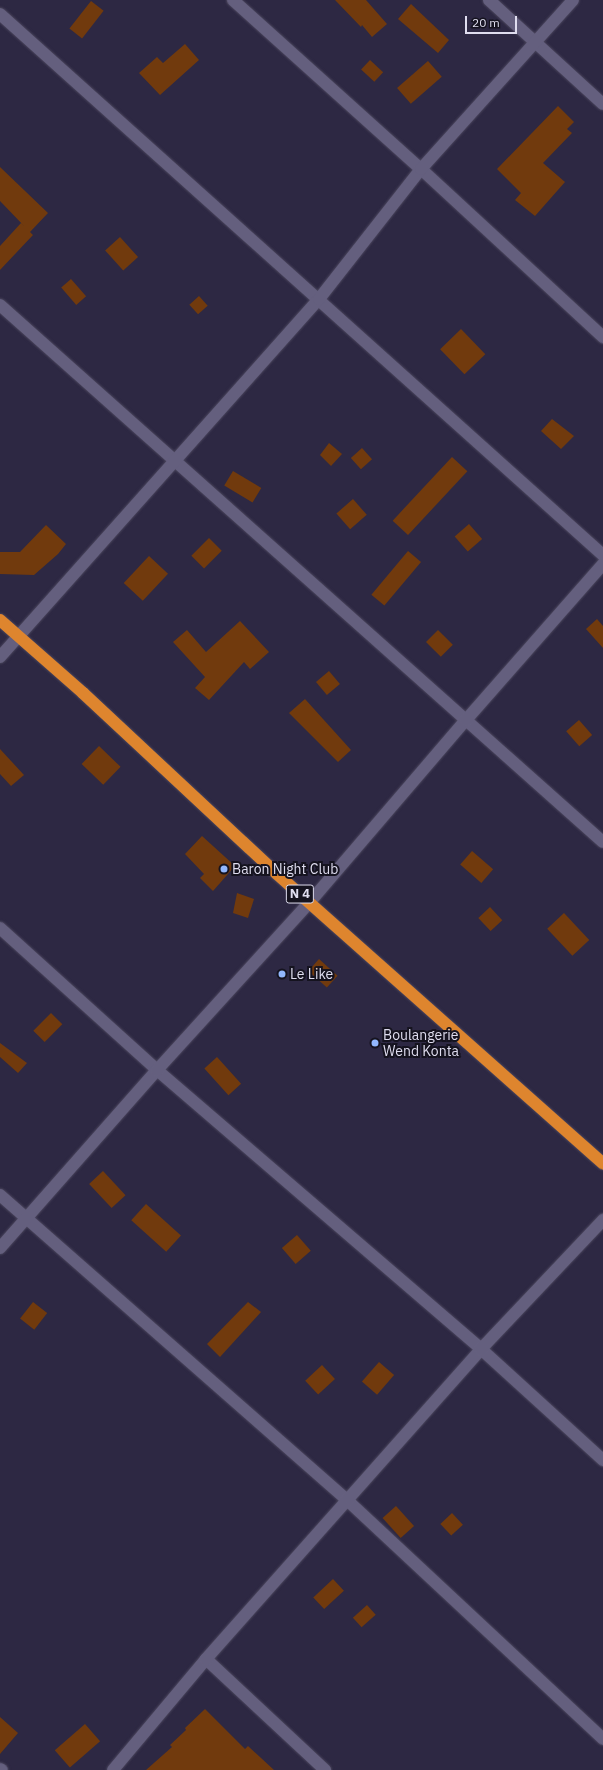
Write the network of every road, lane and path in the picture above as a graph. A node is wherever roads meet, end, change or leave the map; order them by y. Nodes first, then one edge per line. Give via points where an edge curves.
1 (233, 0) edge
2 (489, 0) edge
3 (573, 0) edge
4 (0, 14) edge
5 (536, 42) junction
6 (603, 104) edge
7 (421, 169) junction
8 (319, 299) junction
9 (0, 305) edge
10 (603, 337) edge
11 (176, 461) junction
12 (603, 555) edge
13 (603, 564) edge
14 (0, 620) edge
15 (18, 637) junction
16 (0, 656) edge
17 (466, 720) junction
18 (603, 842) edge
19 (309, 903) junction
20 (0, 928) edge
21 (157, 1070) junction
22 (603, 1163) edge
23 (0, 1195) edge
24 (26, 1218) junction
25 (603, 1220) edge
26 (0, 1248) edge
27 (481, 1349) junction
28 (603, 1460) edge
29 (347, 1500) junction
30 (206, 1659) junction
31 (603, 1739) edge
32 (113, 1770) edge
33 (325, 1770) edge

1 - 7 street
2 - 5 street
3 - 5 street
4 - 8 street
5 - 6 street
5 - 7 street
7 - 8 street
7 - 10 street
8 - 11 street
8 - 12 street
9 - 11 street
11 - 15 street
11 - 17 street
13 - 17 street
14 - 15 highway, N 4
15 - 16 street
15 - 19 highway, N 4 via 88,698
17 - 18 street
17 - 19 street
19 - 21 street
19 - 22 highway, N 4
20 - 21 street
21 - 24 street
21 - 27 street
23 - 24 street
24 - 26 street
24 - 29 street
25 - 27 street
27 - 28 street
27 - 29 street
29 - 30 street
29 - 31 street
30 - 32 street
30 - 33 street

